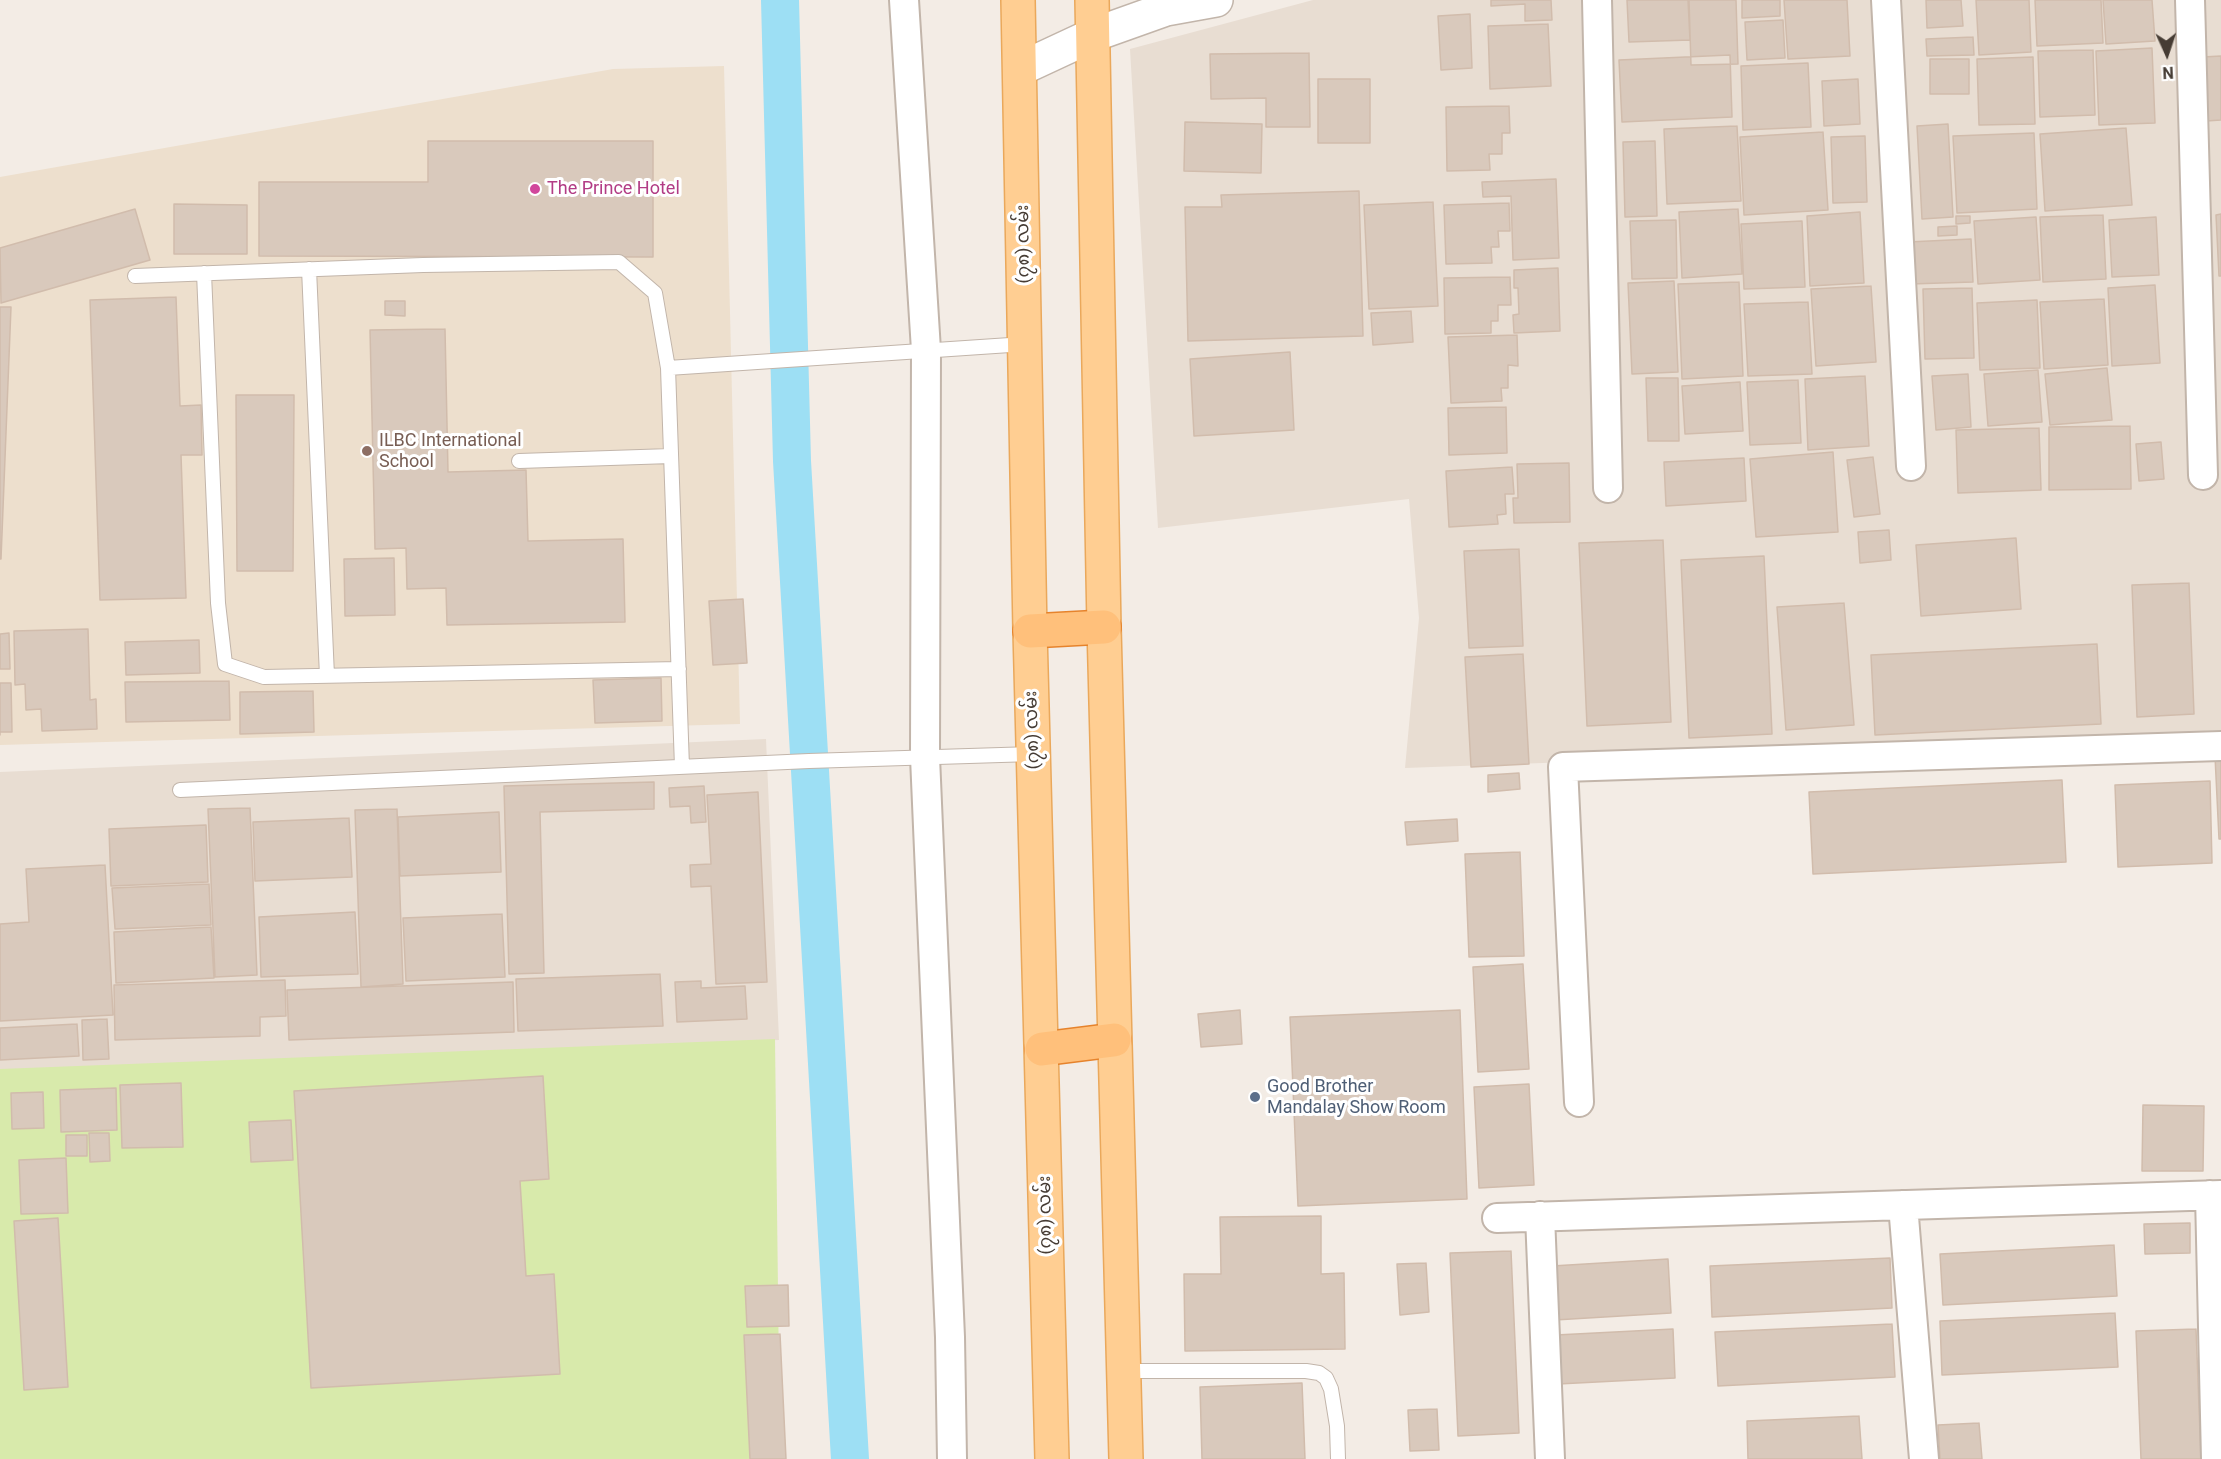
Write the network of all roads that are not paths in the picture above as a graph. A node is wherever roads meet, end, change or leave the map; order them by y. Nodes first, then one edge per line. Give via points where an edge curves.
1 (904, 0) edge
2 (1018, 0) edge
3 (1092, 0) edge
4 (1216, 0) edge
5 (1597, 0) edge
6 (1886, 0) edge
7 (2190, 0) edge
8 (1093, 35) junction
9 (1020, 69) junction
10 (309, 269) junction
11 (204, 273) junction
12 (135, 276) dead end
13 (1026, 344) junction
14 (926, 350) junction
15 (668, 368) junction
16 (671, 456) junction
17 (519, 460) dead end
18 (1911, 466) dead end
19 (2203, 474) dead end
20 (1608, 488) dead end
21 (1104, 627) junction
22 (1030, 631) junction
23 (679, 669) junction
24 (327, 676) junction
25 (2221, 746) edge
26 (1033, 754) junction
27 (924, 757) junction
28 (682, 766) junction
29 (180, 790) dead end
30 (1114, 1040) junction
31 (1042, 1049) junction
32 (1579, 1102) dead end
33 (2215, 1195) edge
34 (1903, 1205) junction
35 (1540, 1216) junction
36 (1497, 1218) dead end
37 (1123, 1371) junction
38 (952, 1459) edge
39 (1052, 1459) edge
40 (1126, 1459) edge
41 (1338, 1459) edge
42 (1550, 1459) edge
43 (1924, 1459) edge
44 (2216, 1459) edge

1 - 14 street
2 - 9 main road, (၇၈) လမ်း
3 - 8 main road
4 - 8 street via 1166,9
5 - 20 street
6 - 18 street
7 - 19 street
8 - 9 street
8 - 21 main road
9 - 13 main road, (၇၈) လမ်း
10 - 11 lane
10 - 15 lane via 619,262 655,294
10 - 24 lane
11 - 12 lane
11 - 24 lane via 218,603 225,664 264,677
13 - 14 lane
13 - 22 main road, (၇၈) လမ်း
14 - 15 lane
14 - 27 street
15 - 16 lane
16 - 17 lane
16 - 23 lane
21 - 22 highway
21 - 30 main road
22 - 26 main road, (၇၈) လမ်း
23 - 24 lane
23 - 28 lane
25 - 32 street via 1563,767
26 - 27 lane
26 - 31 main road, (၇၈) လမ်း
27 - 28 lane
27 - 38 street via 950,1325
28 - 29 lane
30 - 31 highway
30 - 37 main road
31 - 39 main road, (၇၈) လမ်း
33 - 34 street
33 - 44 street
34 - 35 street
34 - 43 street
35 - 36 street
35 - 42 street
37 - 40 main road
37 - 41 lane via 1319,1373 1331,1389

